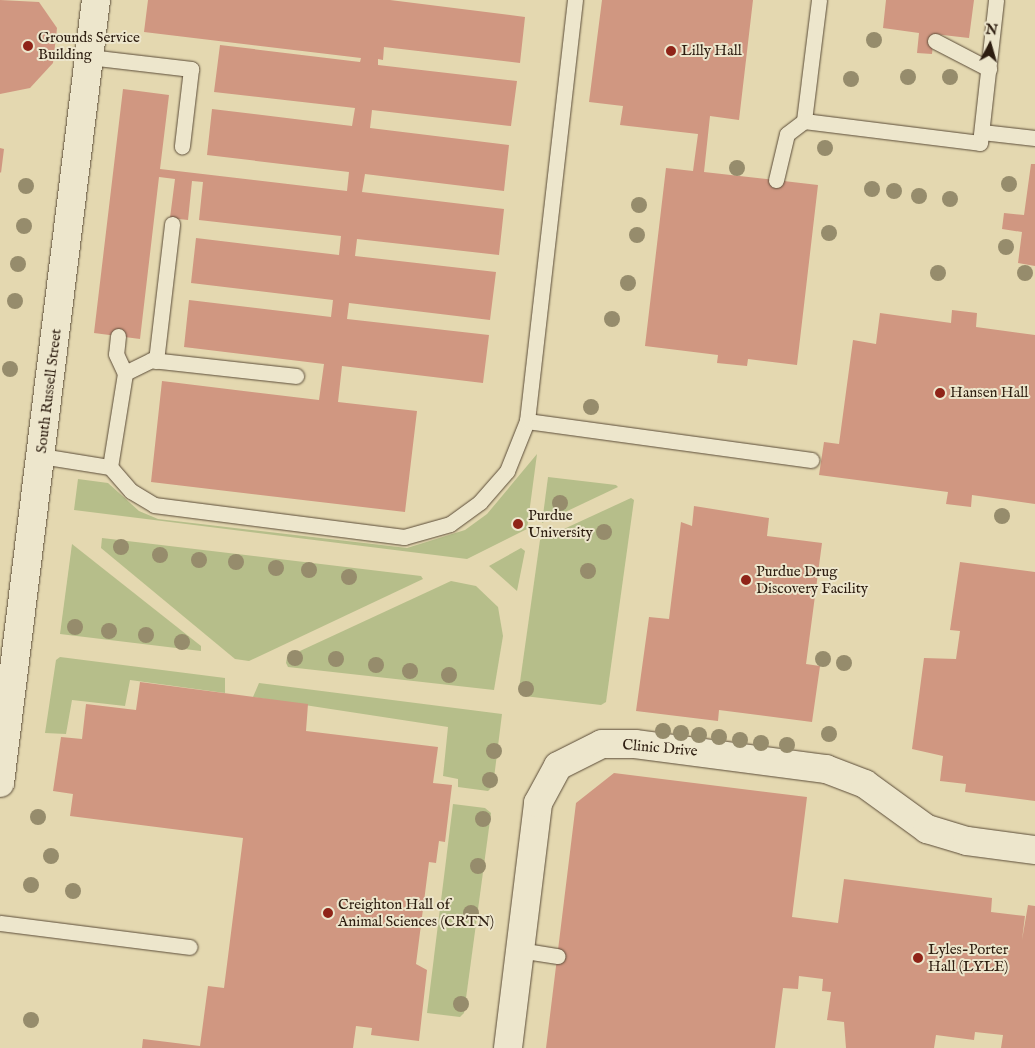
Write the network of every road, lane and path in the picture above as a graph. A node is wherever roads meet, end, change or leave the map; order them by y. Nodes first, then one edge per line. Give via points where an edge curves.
1 (96, 0) edge
2 (575, 0) edge
3 (819, 0) edge
4 (996, 0) edge
5 (935, 41) dead end
6 (90, 57) junction
7 (989, 69) junction
8 (804, 121) junction
9 (982, 132) junction
10 (1035, 138) edge
11 (182, 146) dead end
12 (776, 180) dead end
13 (172, 224) dead end
14 (118, 336) dead end
15 (156, 360) junction
16 (125, 373) junction
17 (296, 376) dead end
18 (527, 420) junction
19 (41, 456) junction
20 (811, 460) dead end
21 (110, 467) junction
22 (0, 783) edge
23 (1035, 850) edge
24 (0, 923) edge
25 (189, 947) dead end
26 (519, 950) junction
27 (558, 956) dead end
28 (508, 1048) edge

1 - 6 street, South Russell Street
2 - 18 lane
3 - 8 lane
4 - 7 lane
5 - 7 lane
6 - 11 lane via 191,70
6 - 19 street, South Russell Street
7 - 9 lane
8 - 9 lane via 980,143
8 - 12 lane via 787,134
9 - 10 lane
13 - 15 lane
14 - 16 lane via 116,354
15 - 16 lane
15 - 17 lane
16 - 21 lane
18 - 20 lane
18 - 21 lane via 507,471 480,502 450,524 404,537 154,505 131,491
19 - 21 lane
19 - 22 street, South Russell Street
23 - 26 street, Clinic Drive via 967,841 927,829 866,784 826,769 635,744 602,744 558,766 545,785 534,817
24 - 25 lane
26 - 27 lane
26 - 28 street, Clinic Drive

